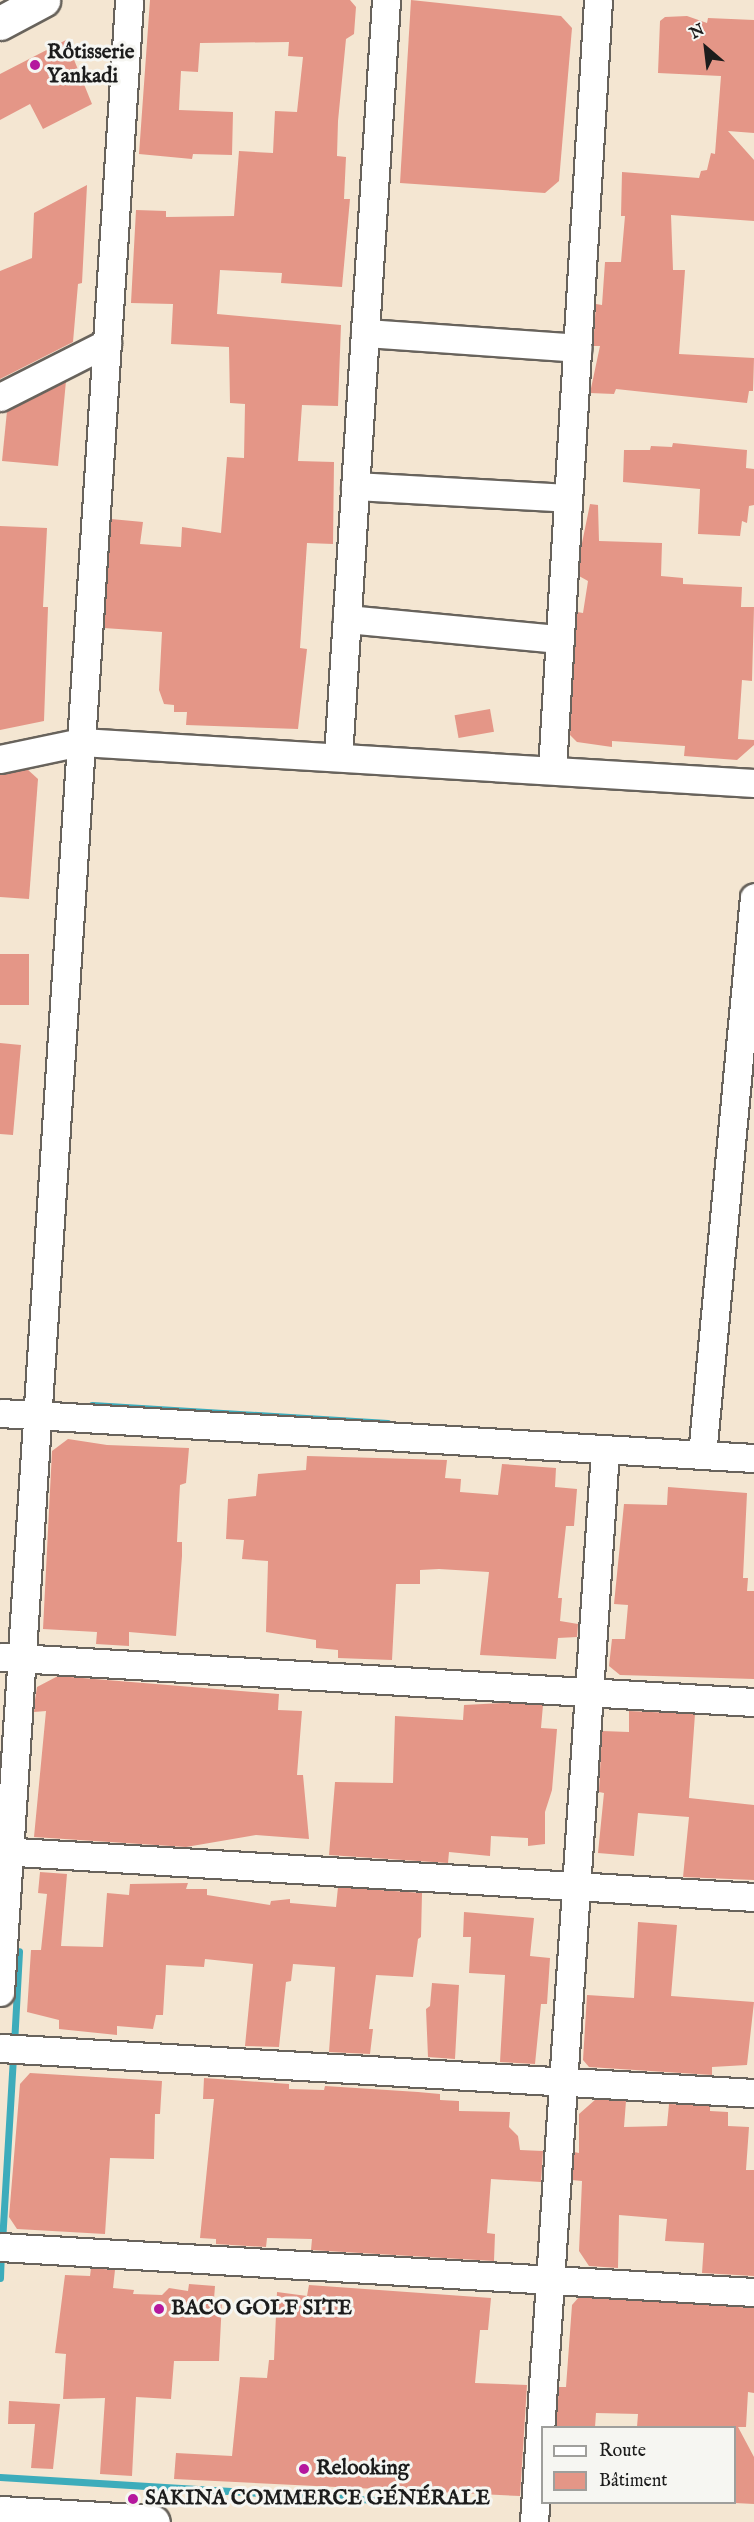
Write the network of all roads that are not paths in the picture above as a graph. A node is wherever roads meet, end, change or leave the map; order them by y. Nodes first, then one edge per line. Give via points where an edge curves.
1 (43, 0) edge
2 (129, 0) edge
3 (386, 0) edge
4 (598, 0) edge
5 (0, 23) edge
6 (365, 333) junction
7 (107, 343) junction
8 (577, 348) junction
9 (0, 397) edge
10 (355, 486) junction
11 (568, 498) junction
12 (347, 619) junction
13 (559, 639) junction
14 (81, 742) junction
15 (338, 757) junction
16 (0, 759) edge
17 (552, 770) junction
18 (754, 783) edge
19 (754, 897) edge
20 (0, 1413) edge
21 (38, 1415) junction
22 (604, 1449) junction
23 (702, 1455) junction
24 (754, 1458) edge
25 (11, 1657) edge
26 (588, 1692) junction
27 (754, 1702) edge
28 (5, 1852) edge
29 (575, 1886) junction
30 (754, 1897) edge
31 (0, 1992) edge
32 (0, 2048) edge
33 (562, 2082) junction
34 (754, 2093) edge
35 (0, 2247) edge
36 (550, 2280) junction
37 (754, 2292) edge
38 (0, 2512) edge
39 (153, 2522) edge
40 (534, 2522) edge

1 - 5 main road
2 - 7 street
3 - 6 street
4 - 8 street
6 - 8 street
6 - 10 street
7 - 9 street
7 - 14 street
8 - 11 street
10 - 11 street
10 - 12 street
11 - 13 street
12 - 13 street
12 - 15 street
13 - 17 street
14 - 15 street
14 - 16 street
14 - 21 street
15 - 17 street
17 - 18 street
19 - 23 street
20 - 21 street
21 - 22 street
21 - 25 street
22 - 23 street
22 - 26 street
23 - 24 street
25 - 26 street
25 - 28 street
26 - 27 street
26 - 29 street
28 - 29 street
28 - 31 street
29 - 30 street
29 - 33 street
32 - 33 street
33 - 34 street
33 - 36 street
35 - 36 street
36 - 37 street
36 - 40 street
38 - 39 main road

